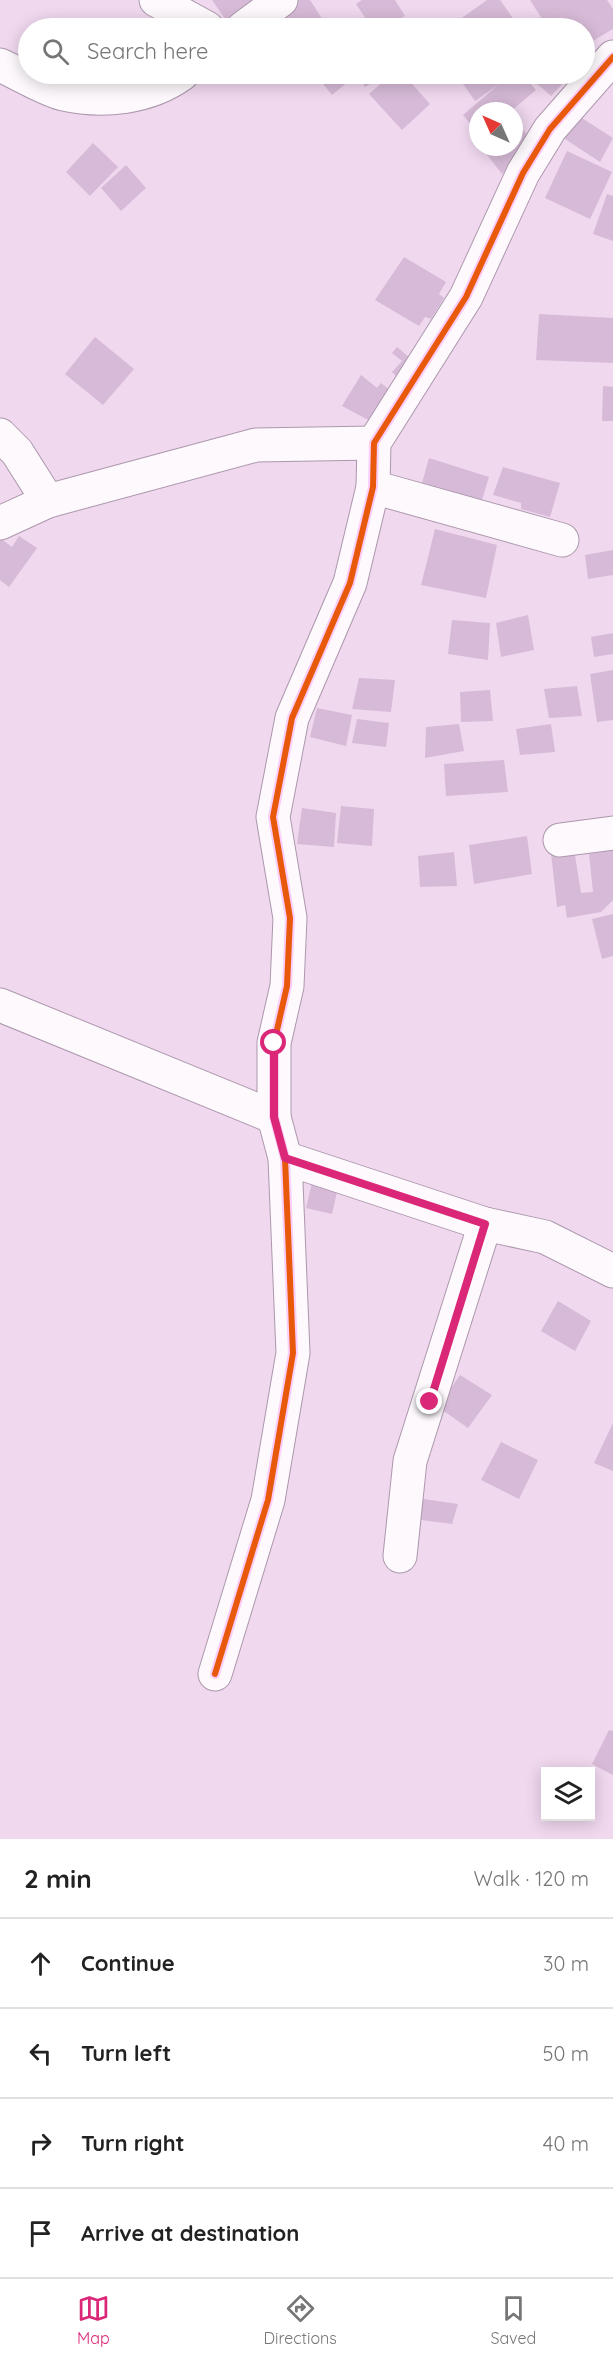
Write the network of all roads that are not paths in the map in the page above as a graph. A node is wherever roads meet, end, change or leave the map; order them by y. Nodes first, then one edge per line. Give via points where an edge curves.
1 (156, 0) edge
2 (281, 0) edge
3 (189, 18) edge
4 (257, 18) edge
5 (613, 57) edge
6 (0, 65) edge
7 (18, 73) edge
8 (595, 78) edge
9 (43, 84) edge
10 (169, 84) edge
11 (589, 84) edge
12 (0, 435) edge
13 (374, 443) junction
14 (373, 488) junction
15 (48, 501) junction
16 (0, 523) edge
17 (562, 540) dead end
18 (613, 833) edge
19 (560, 840) dead end
20 (0, 1005) edge
21 (274, 1117) junction
22 (285, 1158) junction
23 (485, 1224) junction
24 (613, 1271) edge
25 (400, 1556) dead end
26 (215, 1674) dead end

1 - 3 street
2 - 4 street
5 - 8 street
6 - 7 street
9 - 10 street via 63,93 121,98
11 - 13 street via 550,129 523,173 466,297
12 - 15 street via 18,452
13 - 14 street
13 - 15 street via 256,445
14 - 17 street
14 - 21 street via 350,583 292,718 273,817 290,918 287,986 274,1043
15 - 16 street
18 - 19 street
20 - 21 street
21 - 22 street
22 - 23 street
22 - 26 street via 293,1353 268,1500
23 - 24 street via 545,1237
23 - 25 street via 410,1461

